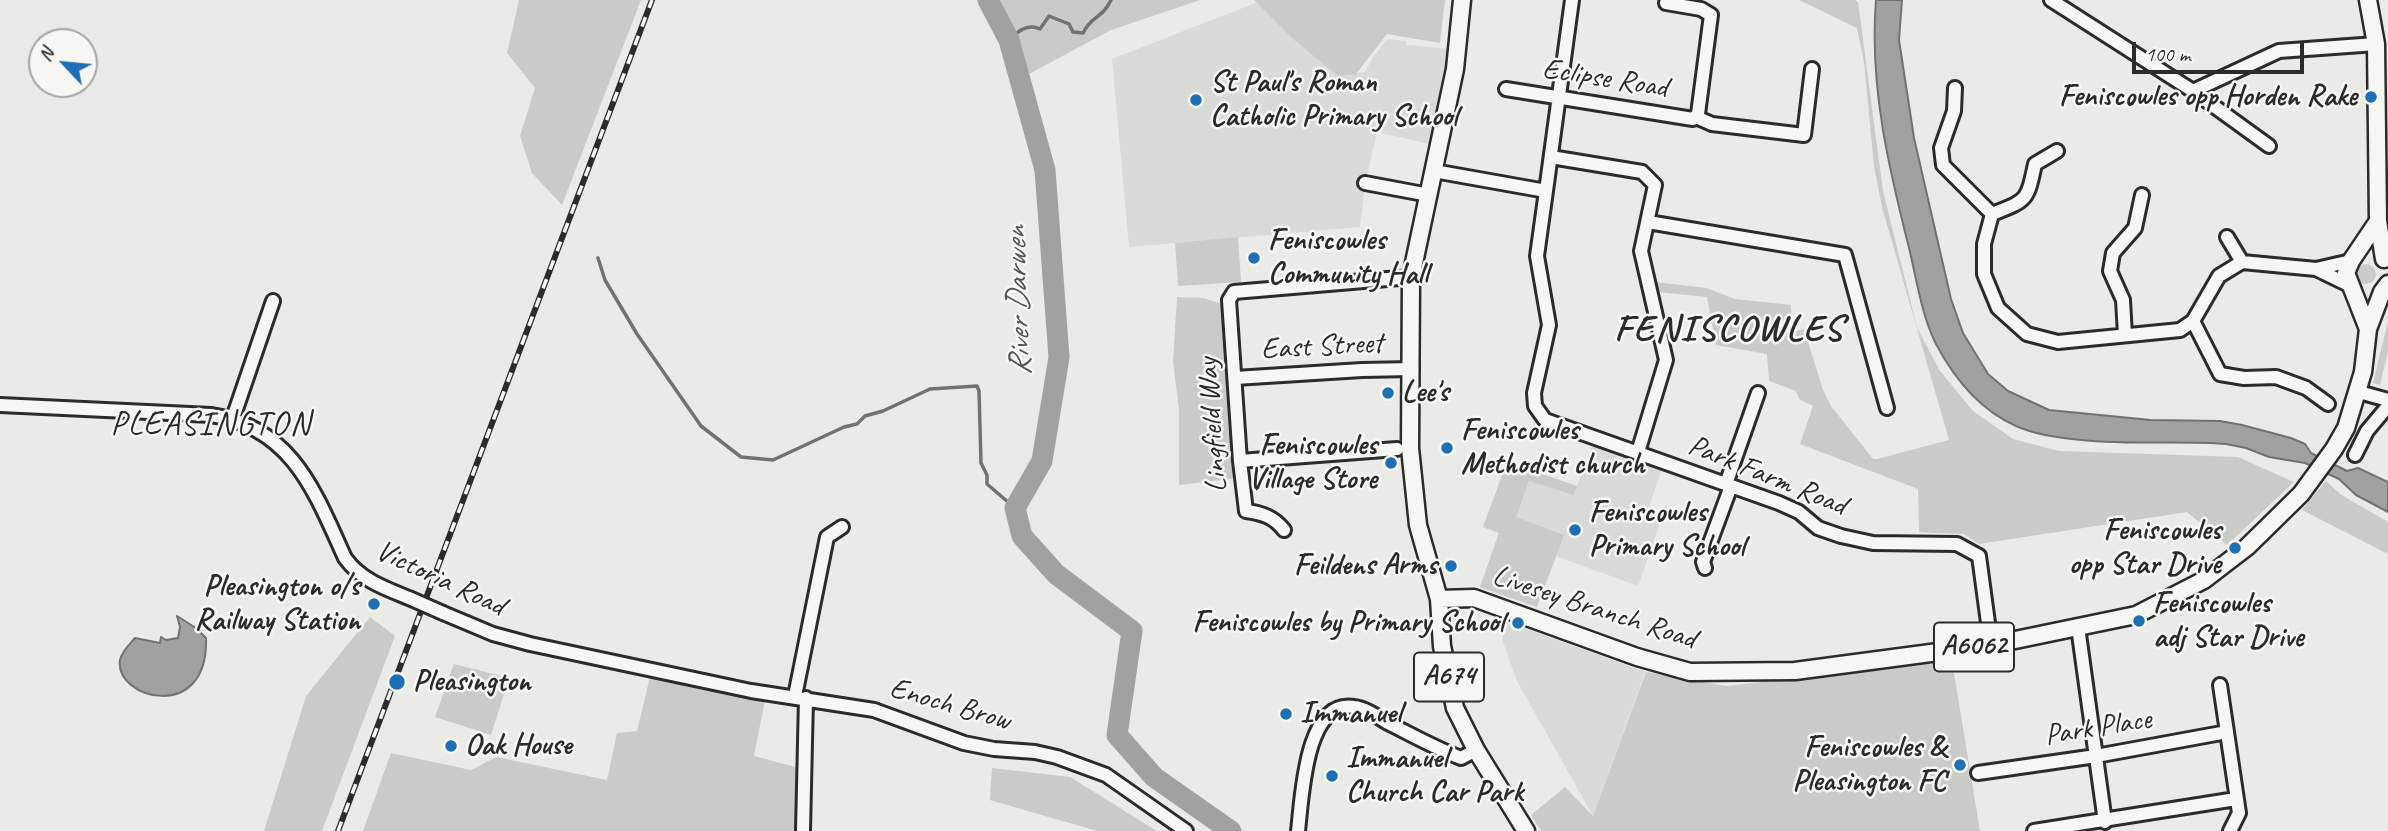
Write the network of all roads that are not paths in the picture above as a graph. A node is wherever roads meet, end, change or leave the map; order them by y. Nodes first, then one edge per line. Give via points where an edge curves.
1 (1462, 0) edge
2 (1572, 0) edge
3 (2052, 0) edge
4 (2368, 0) edge
5 (1666, 3) dead end
6 (2376, 44) junction
7 (1812, 69) dead end
8 (1955, 88) dead end
9 (1506, 89) dead end
10 (2193, 91) junction
11 (1557, 98) junction
12 (1696, 117) junction
13 (2269, 146) dead end
14 (2057, 151) dead end
15 (1551, 157) junction
16 (1434, 171) junction
17 (1365, 183) dead end
18 (1546, 191) junction
19 (1429, 195) junction
20 (2142, 195) dead end
21 (2383, 203) edge
22 (1992, 214) junction
23 (2378, 221) junction
24 (1648, 222) junction
25 (2227, 237) dead end
26 (2353, 258) junction
27 (2386, 261) edge
28 (2242, 262) junction
29 (2316, 269) junction
30 (1411, 277) junction
31 (2352, 288) junction
32 (2386, 288) edge
33 (273, 301) dead end
34 (2193, 321) junction
35 (2368, 329) junction
36 (2125, 335) junction
37 (1412, 369) junction
38 (1236, 378) junction
39 (2359, 392) junction
40 (1758, 393) dead end
41 (2388, 400) edge
42 (2328, 404) dead end
43 (0, 405) edge
44 (2388, 406) edge
45 (1887, 408) dead end
46 (233, 418) junction
47 (1397, 449) dead end
48 (1638, 452) junction
49 (2354, 455) dead end
50 (1240, 461) junction
51 (1728, 485) junction
52 (842, 527) dead end
53 (1284, 530) dead end
54 (1705, 568) dead end
55 (1439, 598) junction
56 (2078, 627) junction
57 (1991, 645) junction
58 (722, 684) joint
59 (2220, 685) dead end
60 (800, 697) junction
61 (2227, 732) junction
62 (1476, 750) junction
63 (2096, 756) junction
64 (1978, 773) dead end
65 (2236, 799) junction
66 (2105, 822) junction
67 (803, 831) edge
68 (1186, 831) edge
69 (1297, 831) edge
70 (1526, 831) edge
71 (2034, 831) edge
72 (2230, 831) edge

1 - 16 main road, A674 via 1455,69
2 - 11 street, Park Farm Road
3 - 10 street
4 - 6 main road, Livesey Branch Road / A6062
5 - 12 street, Eclipse Road via 1711,15
6 - 10 street via 2279,51
6 - 21 main road, Livesey Branch Road / A6062
7 - 12 street, Eclipse Road via 1804,135 1712,124
8 - 22 street via 1954,111 1941,148 1943,165
9 - 11 street, Eclipse Road
10 - 13 street
11 - 12 street, Eclipse Road
11 - 15 street, Park Farm Road
14 - 22 street via 2035,164 2020,203
15 - 18 street, Park Farm Road
15 - 24 street via 1642,172 1655,185
16 - 18 street
16 - 19 main road, A674
17 - 19 street
18 - 48 street, Park Farm Road via 1537,256 1549,325 1535,406 1545,420
19 - 30 main road, A674
20 - 36 street via 2135,228 2113,253 2110,271 2123,300
21 - 23 main road, Livesey Branch Road / A6062
22 - 36 street via 1984,244 1984,274 1998,308 2010,320 2027,334 2058,342
23 - 26 main road, Livesey Branch Road / A6062
23 - 27 main road, Livesey Branch Road / A6062
24 - 45 street via 1845,255
24 - 48 street via 1641,251 1666,360
25 - 28 street
26 - 27 main road, Livesey Branch Road / A6062 via 2371,252
26 - 29 street
26 - 31 main road, Livesey Branch Road / A6062 via 2347,273
28 - 29 street
28 - 34 street via 2219,276
29 - 31 street
30 - 37 main road, A674
30 - 38 street, Lingfield Way via 1234,292 1229,300
31 - 32 main road, Livesey Branch Road / A6062 via 2365,296
31 - 35 main road, Livesey Branch Road / A6062
32 - 35 main road, Livesey Branch Road / A6062
33 - 46 street
34 - 36 street via 2180,330
34 - 42 street via 2220,373 2276,377 2306,388
35 - 39 main road, Livesey Branch Road / A6062
37 - 38 street, East Street
37 - 55 main road, A674 via 1410,448 1418,525
38 - 50 street, Lingfield Way
39 - 41 street
39 - 56 main road, Livesey Branch Road / A6062 via 2334,449 2280,517 2247,547 2204,580 2136,615
40 - 51 street
43 - 46 street, Victoria Road
44 - 49 street
46 - 58 street, Victoria Road, bridge via 258,431 296,462 345,558 363,577 510,639
47 - 50 street
48 - 51 street, Park Farm Road
50 - 53 street, Lingfield Way via 1246,511 1277,521
51 - 54 street via 1703,562
51 - 57 street, Park Farm Road via 1799,512 1818,528 1841,536 1873,543 1957,544 1979,556
52 - 60 street via 827,537
55 - 57 main road, Livesey Branch Road / A6062 via 1474,598 1637,657 1690,671 1795,671
55 - 62 main road, A674 via 1442,646 1455,708
56 - 57 main road, Livesey Branch Road / A6062
56 - 63 street
58 - 60 street, Enoch Brow
59 - 61 street
60 - 67 street
60 - 68 street, Enoch Brow via 874,710 964,743 1035,752 1080,764 1105,775
61 - 63 street, Park Place
61 - 65 street
62 - 69 street via 1461,758 1355,707 1335,709 1322,720 1312,740
62 - 70 main road, A674
63 - 64 street, Park Place
63 - 66 street
65 - 66 street
65 - 72 street via 2239,813
66 - 71 street

